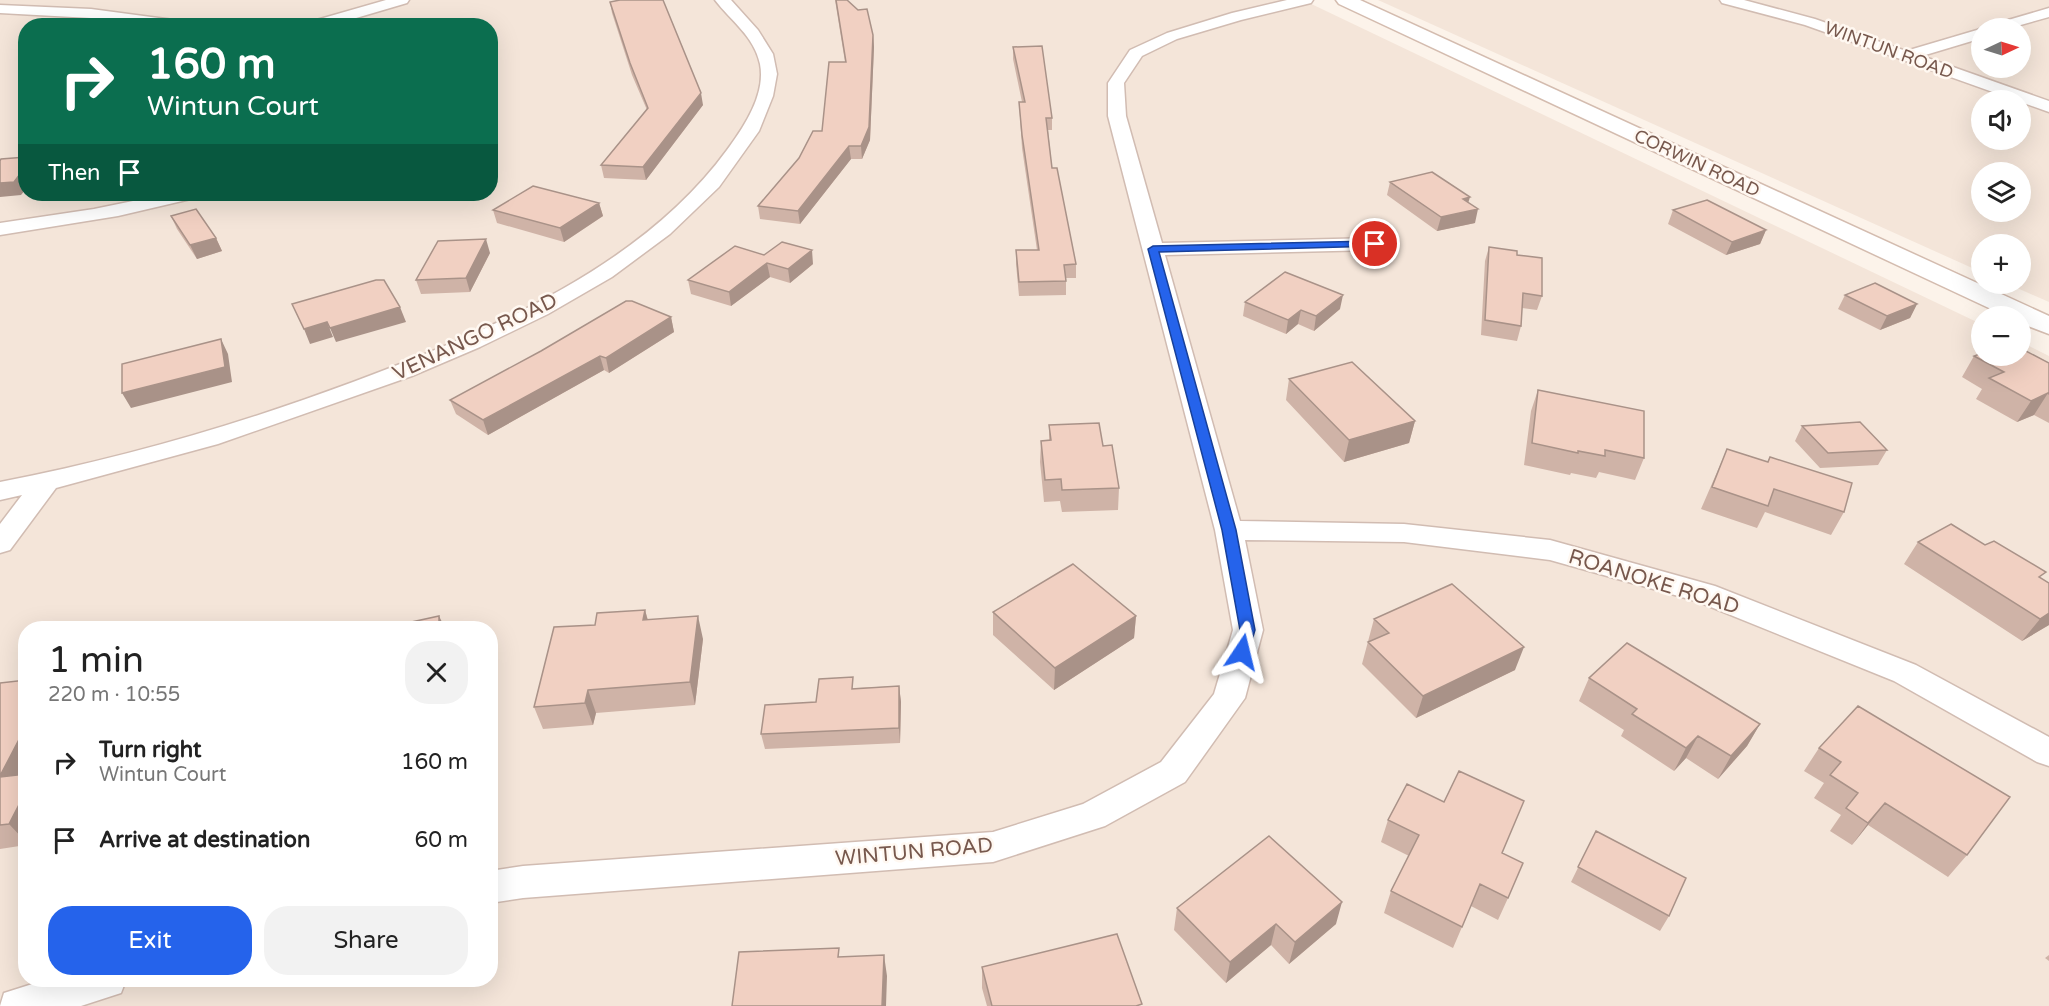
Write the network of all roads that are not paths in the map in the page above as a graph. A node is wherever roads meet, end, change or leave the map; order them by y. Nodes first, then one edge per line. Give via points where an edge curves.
1 (402, 0) edge
2 (722, 0) edge
3 (1306, 0) edge
4 (1346, 0) edge
5 (1727, 0) edge
6 (0, 9) edge
7 (2049, 12) edge
8 (139, 18) edge
9 (339, 18) edge
10 (2029, 18) edge
11 (1971, 36) edge
12 (1906, 56) junction
13 (2049, 107) edge
14 (161, 201) edge
15 (0, 229) edge
16 (1375, 244) dead end
17 (1153, 249) junction
18 (2049, 326) edge
19 (46, 483) junction
20 (0, 491) edge
21 (1229, 530) junction
22 (0, 543) edge
23 (2049, 753) edge
24 (498, 886) edge
25 (83, 987) edge
26 (18, 1006) edge

1 - 9 street
2 - 19 street, VENANGO ROAD via 758,39 769,72 761,111 736,156 697,200 643,245 511,324 416,367 196,444
3 - 17 street, WINTUN ROAD via 1172,36 1136,53 1116,82 1117,116
4 - 18 main road, CORWIN ROAD
5 - 12 street, WINTUN ROAD via 1810,22
6 - 8 street
7 - 10 street
11 - 12 street
12 - 13 street, WINTUN ROAD
14 - 15 street
16 - 17 street
17 - 21 street, WINTUN ROAD
19 - 20 street, VENANGO ROAD
19 - 22 street
21 - 23 street, ROANOKE ROAD via 1404,533 1550,550 1705,593 1905,673
21 - 24 street, WINTUN ROAD via 1248,630 1229,698 1173,772 1093,816 993,847
25 - 26 street

